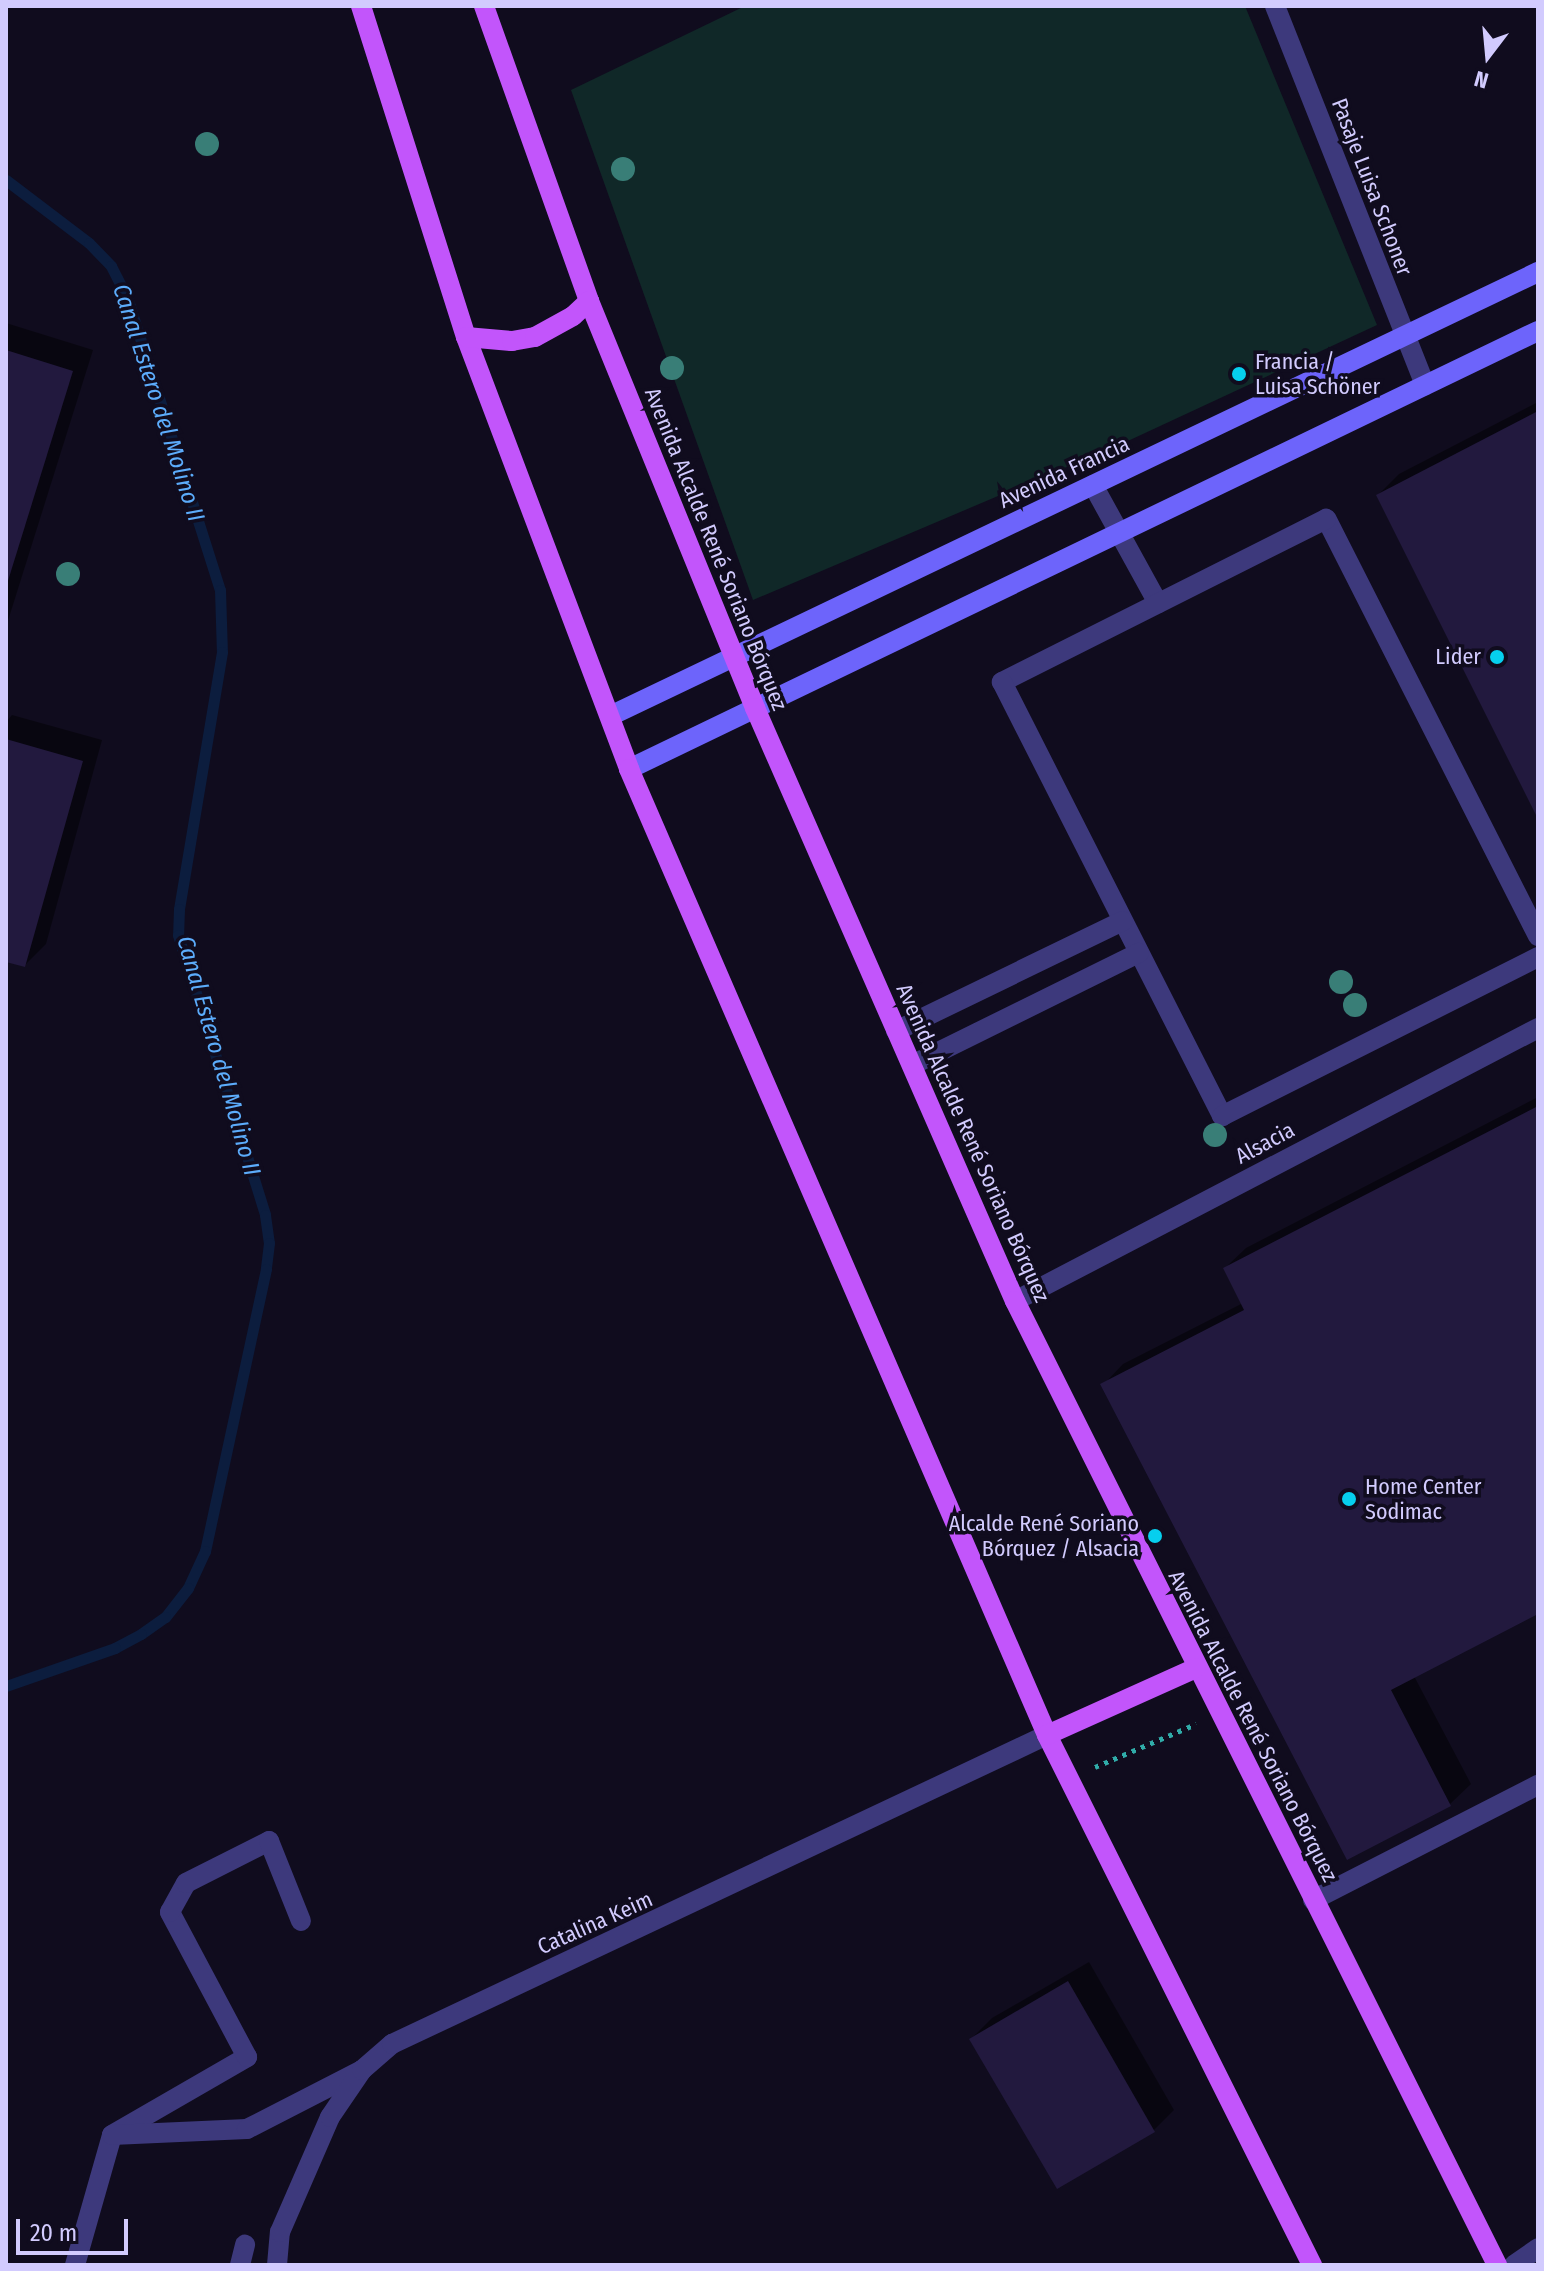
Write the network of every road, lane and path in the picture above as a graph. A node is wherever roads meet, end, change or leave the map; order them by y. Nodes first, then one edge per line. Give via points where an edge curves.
1 (361, 6) edge
2 (484, 6) edge
3 (1275, 6) edge
4 (1538, 272) edge
5 (589, 301) junction
6 (1538, 331) edge
7 (1404, 336) junction
8 (466, 337) junction
9 (1425, 385) junction
10 (1093, 485) junction
11 (1120, 532) junction
12 (1158, 603) junction
13 (735, 656) junction
14 (755, 708) junction
15 (610, 716) junction
16 (629, 769) junction
17 (1123, 921) junction
18 (1538, 936) edge
19 (1139, 953) junction
20 (1538, 957) edge
21 (1538, 1028) edge
22 (896, 1031) junction
23 (912, 1065) junction
24 (1015, 1301) junction
25 (1196, 1668) junction
26 (1219, 1714) junction
27 (1047, 1735) junction
28 (1068, 1778) junction
29 (1538, 1785) edge
30 (1313, 1900) junction
31 (301, 1921) dead end
32 (362, 2070) junction
33 (112, 2135) junction
34 (1538, 2248) edge
35 (75, 2265) edge
36 (277, 2265) edge
37 (1312, 2265) edge
38 (1497, 2265) edge
39 (1514, 2265) edge

1 - 8 main road
2 - 5 main road, Avenida Alcalde René Soriano Bórquez
3 - 7 street, Pasaje Luisa Schoner
4 - 7 main road, Avenida Francia
5 - 8 main road via 535,337
5 - 13 main road, Avenida Alcalde René Soriano Bórquez
6 - 9 main road
7 - 9 street, Pasaje Luisa Schoner
7 - 10 main road, Avenida Francia
8 - 15 main road
9 - 11 main road
10 - 11 street
10 - 13 main road, Avenida Francia
11 - 12 street
11 - 14 main road
12 - 17 street via 1002,682
12 - 18 street via 1326,519
13 - 14 main road, Avenida Alcalde René Soriano Bórquez
13 - 15 main road, Avenida Francia
14 - 16 main road
14 - 22 main road, Avenida Alcalde René Soriano Bórquez
15 - 16 main road
16 - 27 main road
17 - 19 street
17 - 22 street
19 - 20 street via 1222,1116
19 - 23 street
21 - 24 street, Alsacia
22 - 23 main road, Avenida Alcalde René Soriano Bórquez
23 - 24 main road, Avenida Alcalde René Soriano Bórquez
24 - 25 main road, Avenida Alcalde René Soriano Bórquez
25 - 26 main road, Avenida Alcalde René Soriano Bórquez
25 - 27 main road
26 - 28 path
26 - 30 main road, Avenida Alcalde René Soriano Bórquez
27 - 28 main road
27 - 32 street, Catalina Keim via 636,1932 438,2020 392,2044
28 - 37 main road
29 - 30 street
30 - 38 main road, Avenida Alcalde René Soriano Bórquez
31 - 33 street via 269,1841 186,1883 170,1912 247,2057
32 - 33 street via 247,2129
32 - 36 street, Catalina Keim via 330,2117 311,2158 280,2232
33 - 35 street
34 - 39 street

